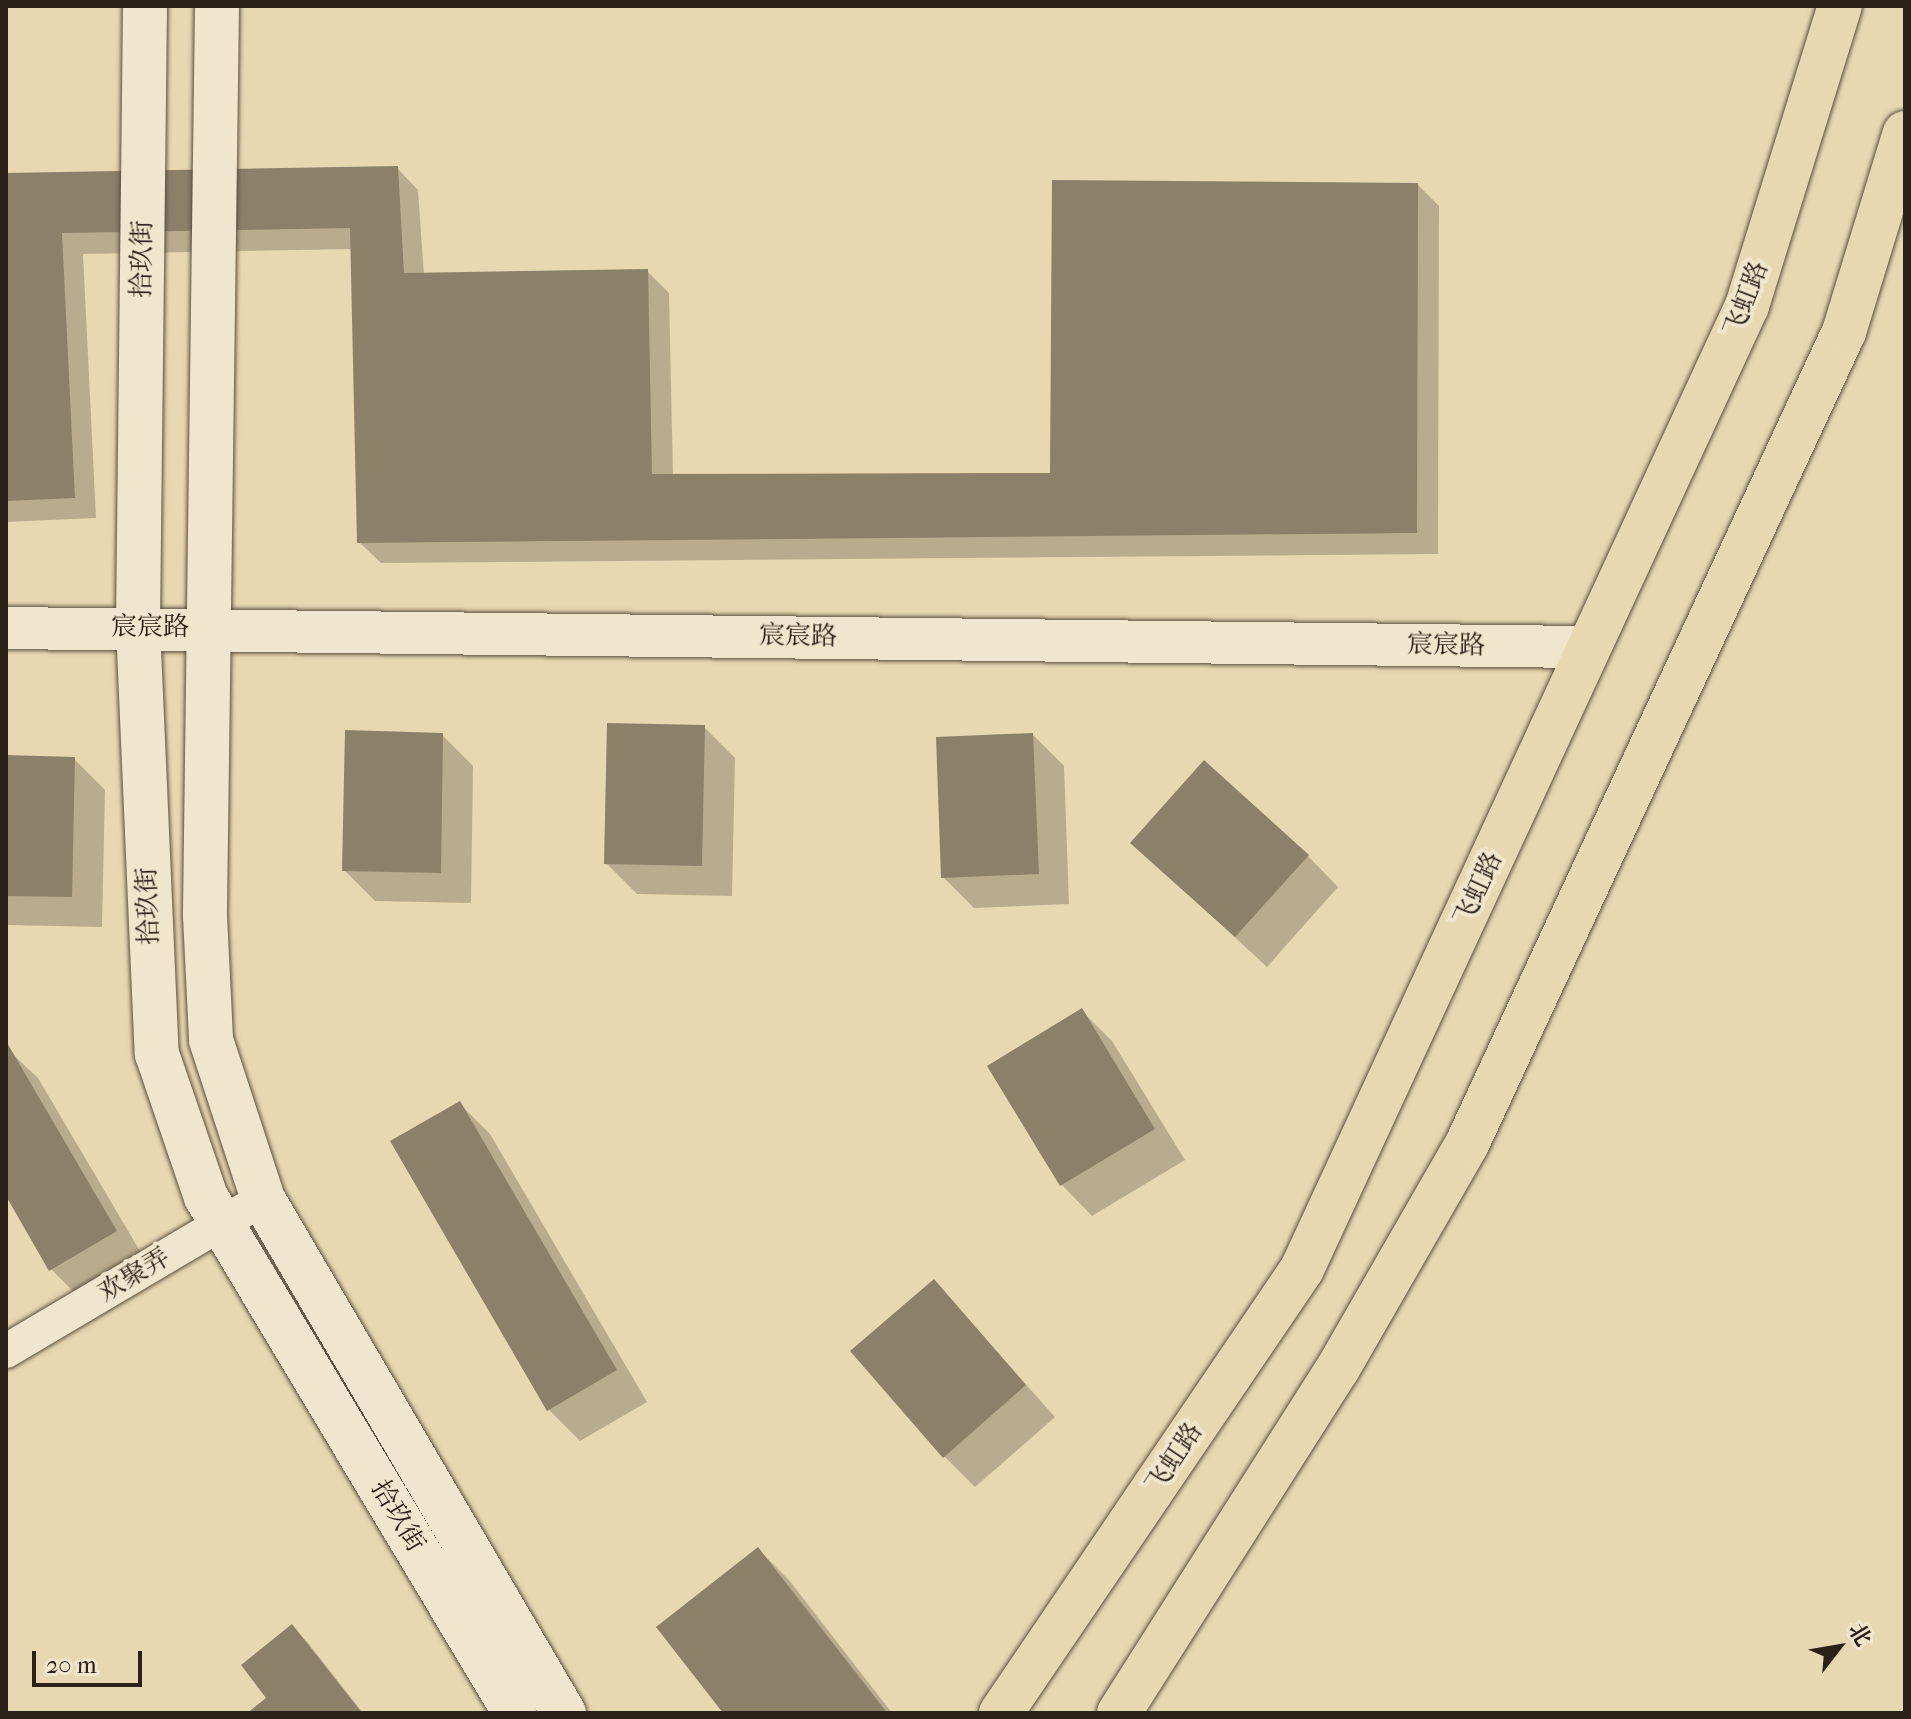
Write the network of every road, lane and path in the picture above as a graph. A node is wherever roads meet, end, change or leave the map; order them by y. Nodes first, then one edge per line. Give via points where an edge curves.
1 (145, 6) edge
2 (217, 6) edge
3 (1840, 6) edge
4 (1905, 133) edge
5 (138, 626) junction
6 (208, 627) junction
7 (6, 628) edge
8 (1589, 647) junction
9 (263, 1199) junction
10 (223, 1222) junction
11 (6, 1351) edge
12 (515, 1713) edge
13 (564, 1713) edge
14 (1001, 1713) edge
15 (1119, 1713) edge

1 - 5 main road, 拾玖街
2 - 6 main road, 拾玖街
3 - 8 main road, 飞虹路 via 1747,306
4 - 15 main road via 1844,332 1467,1144 1337,1370
5 - 6 street, 宸宸路
5 - 7 street, 宸宸路
5 - 10 main road, 拾玖街 via 157,1054 178,1132
6 - 8 street, 宸宸路
6 - 9 main road, 拾玖街 via 211,1040
8 - 14 main road, 飞虹路 via 1302,1269
9 - 10 street, 欢聚弄
9 - 13 main road, 拾玖街
10 - 11 street, 欢聚弄
10 - 12 main road, 拾玖街

